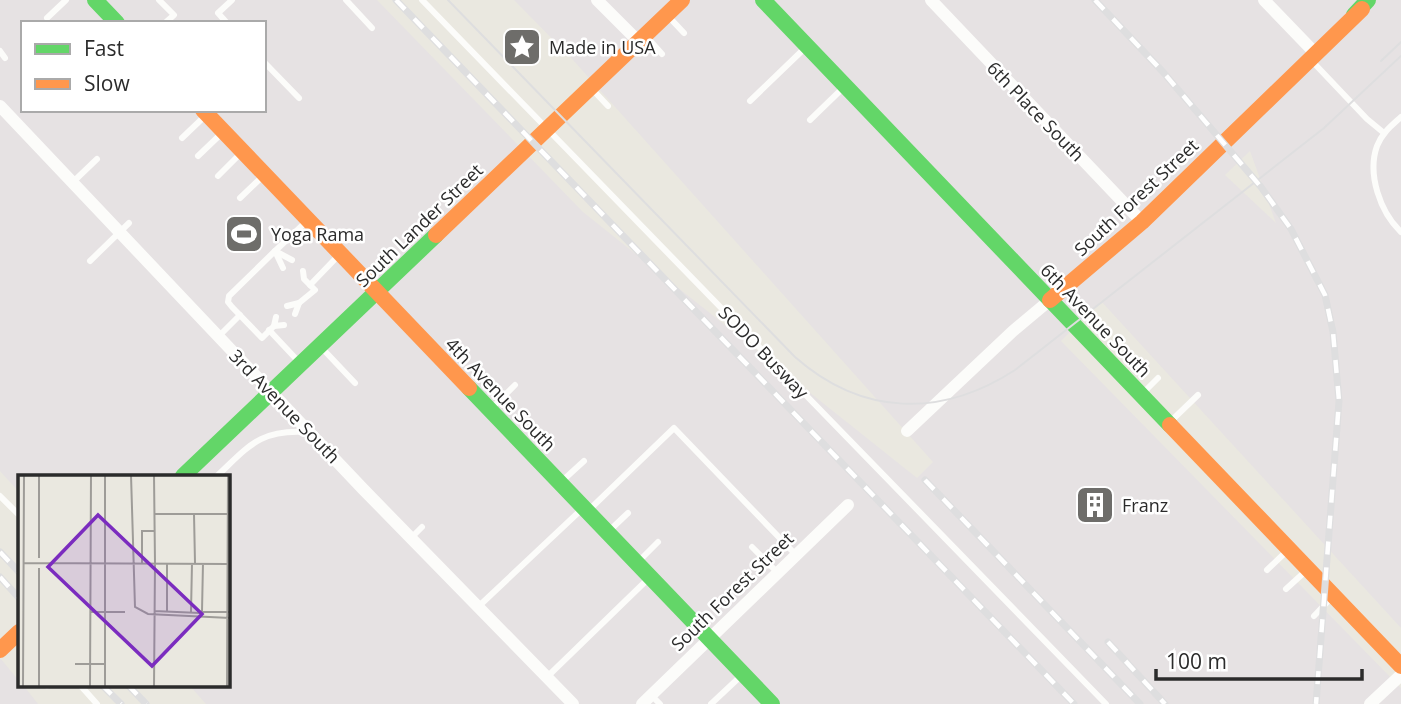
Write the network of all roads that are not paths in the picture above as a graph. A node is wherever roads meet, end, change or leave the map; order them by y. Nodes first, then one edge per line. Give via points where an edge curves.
1 (66, 0) edge
2 (94, 0) edge
3 (159, 0) edge
4 (232, 0) edge
5 (346, 0) edge
6 (422, 0) edge
7 (597, 0) edge
8 (682, 0) edge
9 (764, 0) edge
10 (931, 0) edge
11 (1264, 0) edge
12 (1363, 0) edge
13 (1368, 0) edge
14 (1376, 0) edge
15 (667, 14) junction
16 (1354, 15) junction
17 (47, 18) dead end
18 (115, 21) edge
19 (167, 21) edge
20 (225, 21) edge
21 (372, 28) dead end
22 (684, 33) dead end
23 (642, 38) junction
24 (807, 46) junction
25 (0, 51) edge
26 (662, 54) dead end
27 (1312, 56) junction
28 (5, 58) dead end
29 (266, 64) edge
30 (846, 86) junction
31 (590, 88) junction
32 (299, 98) dead end
33 (750, 101) dead end
34 (0, 106) edge
35 (608, 106) dead end
36 (204, 112) edge
37 (1401, 117) edge
38 (810, 120) dead end
39 (547, 129) junction
40 (224, 132) junction
41 (1384, 133) junction
42 (182, 138) dead end
43 (243, 152) junction
44 (198, 156) dead end
45 (97, 159) dead end
46 (264, 174) junction
47 (218, 176) dead end
48 (73, 182) junction
49 (240, 198) dead end
50 (308, 220) junction
51 (1142, 222) junction
52 (125, 227) junction
53 (1401, 232) edge
54 (275, 251) junction
55 (340, 254) junction
56 (292, 260) dead end
57 (90, 261) dead end
58 (283, 268) dead end
59 (294, 279) dead end
60 (310, 285) junction
61 (377, 292) junction
62 (1050, 300) junction
63 (299, 303) junction
64 (287, 306) dead end
65 (295, 314) dead end
66 (240, 315) junction
67 (276, 317) dead end
68 (284, 325) dead end
69 (271, 328) junction
70 (218, 336) junction
71 (320, 346) junction
72 (302, 364) junction
73 (1158, 378) dead end
74 (355, 383) dead end
75 (515, 385) dead end
76 (273, 392) junction
77 (1141, 395) junction
78 (1198, 395) dead end
79 (490, 410) junction
80 (1168, 423) junction
81 (907, 431) dead end
82 (311, 433) junction
83 (584, 461) dead end
84 (185, 475) edge
85 (218, 475) edge
86 (560, 483) junction
87 (0, 496) edge
88 (848, 505) dead end
89 (585, 510) junction
90 (628, 513) dead end
91 (18, 515) edge
92 (422, 527) dead end
93 (607, 533) junction
94 (411, 538) junction
95 (658, 542) dead end
96 (752, 547) dead end
97 (1289, 549) junction
98 (796, 555) junction
99 (636, 563) junction
100 (1308, 569) junction
101 (1267, 570) dead end
102 (778, 573) junction
103 (650, 577) junction
104 (1286, 589) dead end
105 (1334, 596) junction
106 (479, 606) junction
107 (1314, 615) dead end
108 (18, 635) edge
109 (710, 639) junction
110 (0, 653) edge
111 (1401, 666) edge
112 (743, 674) junction
113 (1401, 675) edge
114 (547, 677) junction
115 (81, 686) edge
116 (651, 701) edge
117 (1378, 702) edge
118 (769, 703) edge
119 (97, 704) edge
120 (573, 704) edge
121 (711, 704) edge
122 (1107, 704) edge

1 - 17 lane
2 - 18 main road
3 - 19 lane via 174,15
4 - 20 lane via 218,13
5 - 21 lane
6 - 39 lane, SODO Busway
7 - 23 street
8 - 15 main road, South Lander Street
9 - 24 main road, 6th Avenue South
10 - 51 street, 6th Place South
11 - 27 street
12 - 16 main road, South Forest Street
13 - 16 main road
14 - 16 main road, South Forest Street
15 - 22 lane
15 - 23 main road, South Lander Street
16 - 27 main road, South Forest Street
23 - 26 lane
23 - 31 main road, South Lander Street
24 - 30 main road, 6th Avenue South
24 - 33 lane
25 - 28 lane
27 - 41 lane
27 - 51 main road, South Forest Street
29 - 32 lane
30 - 38 lane
30 - 62 main road, 6th Avenue South
31 - 35 lane
31 - 39 main road, South Lander Street
34 - 48 street, 3rd Avenue South
36 - 40 main road, 4th Avenue South
36 - 42 lane
37 - 41 lane
39 - 61 main road, South Lander Street
39 - 122 lane, SODO Busway
40 - 43 main road, 4th Avenue South
40 - 44 lane
41 - 53 lane via 1374,160 1376,183 1383,208
43 - 46 main road, 4th Avenue South
43 - 47 lane
45 - 48 lane
46 - 49 lane
46 - 50 main road, 4th Avenue South
48 - 52 street, 3rd Avenue South
50 - 54 lane
50 - 55 main road, 4th Avenue South
51 - 62 main road, South Forest Street
52 - 57 lane
52 - 70 street, 3rd Avenue South
54 - 56 lane
54 - 58 lane
54 - 66 lane via 229,296 228,302
55 - 60 lane
55 - 61 main road, 4th Avenue South
59 - 60 lane via 303,275
60 - 63 lane via 315,290
61 - 71 main road, South Lander Street
61 - 79 main road, 4th Avenue South
62 - 77 main road, 6th Avenue South
62 - 81 street, South Forest Street
63 - 64 lane
63 - 65 lane
66 - 69 lane via 261,338
66 - 70 lane
67 - 69 lane
68 - 69 lane
69 - 72 lane
70 - 76 street, 3rd Avenue South
71 - 72 main road, South Lander Street
71 - 74 lane
72 - 76 main road, South Lander Street
73 - 77 lane
75 - 79 lane
76 - 82 street, 3rd Avenue South
76 - 84 main road, South Lander Street
77 - 80 main road, 6th Avenue South
78 - 80 lane
79 - 86 main road, 4th Avenue South
80 - 97 main road, 6th Avenue South
82 - 85 lane via 289,431 261,438
82 - 94 street, 3rd Avenue South
83 - 86 lane
86 - 89 main road, 4th Avenue South
87 - 91 lane
88 - 98 street, South Forest Street
89 - 93 main road, 4th Avenue South
89 - 98 lane via 674,428
89 - 106 lane
90 - 93 lane
92 - 94 lane
93 - 99 main road, 4th Avenue South
94 - 106 street, 3rd Avenue South
95 - 99 lane
96 - 102 lane
97 - 100 main road, 6th Avenue South
97 - 101 lane
98 - 102 street, South Forest Street
99 - 103 main road, 4th Avenue South
100 - 104 lane
100 - 105 main road, 6th Avenue South
102 - 109 street, South Forest Street
103 - 109 main road, 4th Avenue South
103 - 114 lane
105 - 107 lane
105 - 111 main road, 6th Avenue South
106 - 114 street, 3rd Avenue South
108 - 110 main road
109 - 112 main road, 4th Avenue South
109 - 116 street, South Forest Street
112 - 118 main road, 4th Avenue South
112 - 121 lane
113 - 117 street
114 - 120 street, 3rd Avenue South
115 - 119 lane

